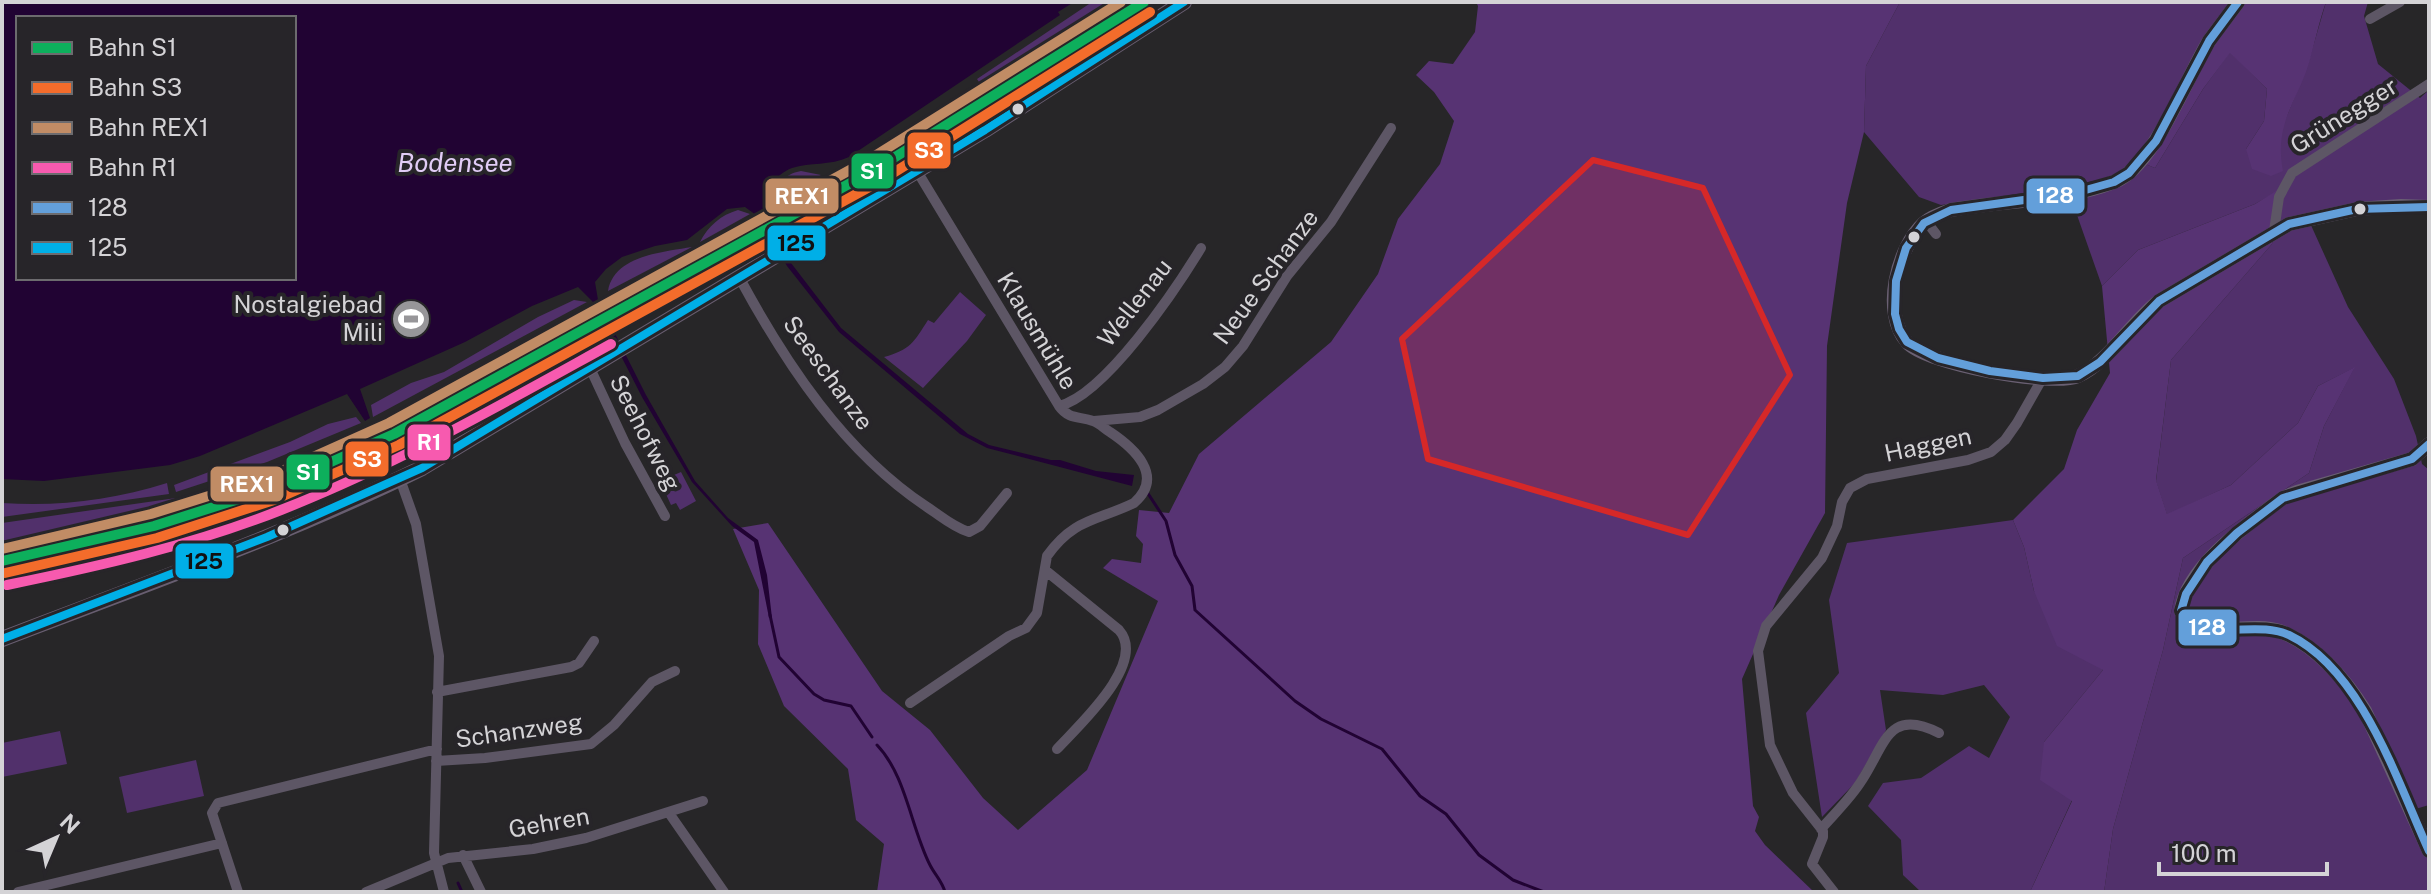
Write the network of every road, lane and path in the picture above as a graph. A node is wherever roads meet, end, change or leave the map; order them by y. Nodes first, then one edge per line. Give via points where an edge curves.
1 (1184, 2) edge
2 (2238, 2) edge
3 (2400, 2) edge
4 (2370, 19) dead end
5 (2429, 84) edge
6 (1391, 128) dead end
7 (917, 171) junction
8 (2429, 207) edge
9 (1926, 221) junction
10 (2274, 231) junction
11 (1936, 234) dead end
12 (1201, 248) dead end
13 (739, 277) junction
14 (590, 368) junction
15 (2042, 379) junction
16 (1059, 406) junction
17 (1094, 421) junction
18 (2429, 444) edge
19 (400, 479) junction
20 (1007, 493) dead end
21 (665, 516) dead end
22 (1045, 570) junction
23 (2, 639) edge
24 (594, 641) dead end
25 (675, 671) dead end
26 (437, 692) junction
27 (910, 703) dead end
28 (1939, 733) dead end
29 (437, 749) junction
30 (1057, 749) dead end
31 (436, 761) junction
32 (703, 801) dead end
33 (669, 813) junction
34 (1821, 829) junction
35 (222, 843) junction
36 (2429, 851) edge
37 (463, 855) junction
38 (436, 863) junction
39 (18, 892) edge
40 (238, 892) edge
41 (366, 892) edge
42 (444, 892) edge
43 (481, 892) edge
44 (724, 892) edge
45 (1834, 892) edge

1 - 7 main road
2 - 9 street via 2209,41 2146,156 2126,176 2056,196 1951,210
3 - 4 street
5 - 10 street, Grünegger via 2292,173 2279,197
6 - 17 street, Neue Schanze via 1331,222 1225,367 1158,410
7 - 13 main road
7 - 16 street, Klausmühle
8 - 10 street via 2357,209
9 - 11 street
9 - 15 street via 1909,244 1896,285 1894,313 1905,341 1931,358
10 - 15 street via 2159,301 2089,369 2069,378
12 - 16 street, Wellenau via 1131,345 1085,393
13 - 14 main road
13 - 20 street, Seeschanze via 815,398 880,473 969,532
14 - 19 main road
14 - 21 street, Seehofweg
15 - 34 street, Haggen via 2017,423 1991,452 1867,479 1850,488 1826,552 1769,622 1758,651 1772,752 1799,802
16 - 17 street, Klausmühle via 1070,416
17 - 22 street, Klausmühle via 1138,454 1146,485 1134,503 1079,524 1052,548
18 - 36 street via 2412,459 2290,494 2201,568 2181,611 2202,629 2258,626 2280,632 2333,670 2365,711
19 - 23 main road via 256,543
19 - 26 street via 426,578 439,656
22 - 27 street, Klausmühle via 1037,613 1026,628
22 - 30 street via 1119,630 1126,647 1123,664 1106,693
24 - 26 street via 571,667
25 - 31 street, Schanzweg via 652,682 591,744
26 - 29 street
28 - 34 street via 1914,723 1894,729 1859,785
29 - 31 street
29 - 35 street via 218,803 212,813
31 - 38 street
32 - 33 street, Gehren
33 - 37 street, Gehren via 533,849
33 - 44 street
34 - 45 street via 1812,864
35 - 39 street
35 - 40 street
37 - 38 street, Gehren
37 - 43 street
38 - 41 street, Gehren
38 - 42 street

